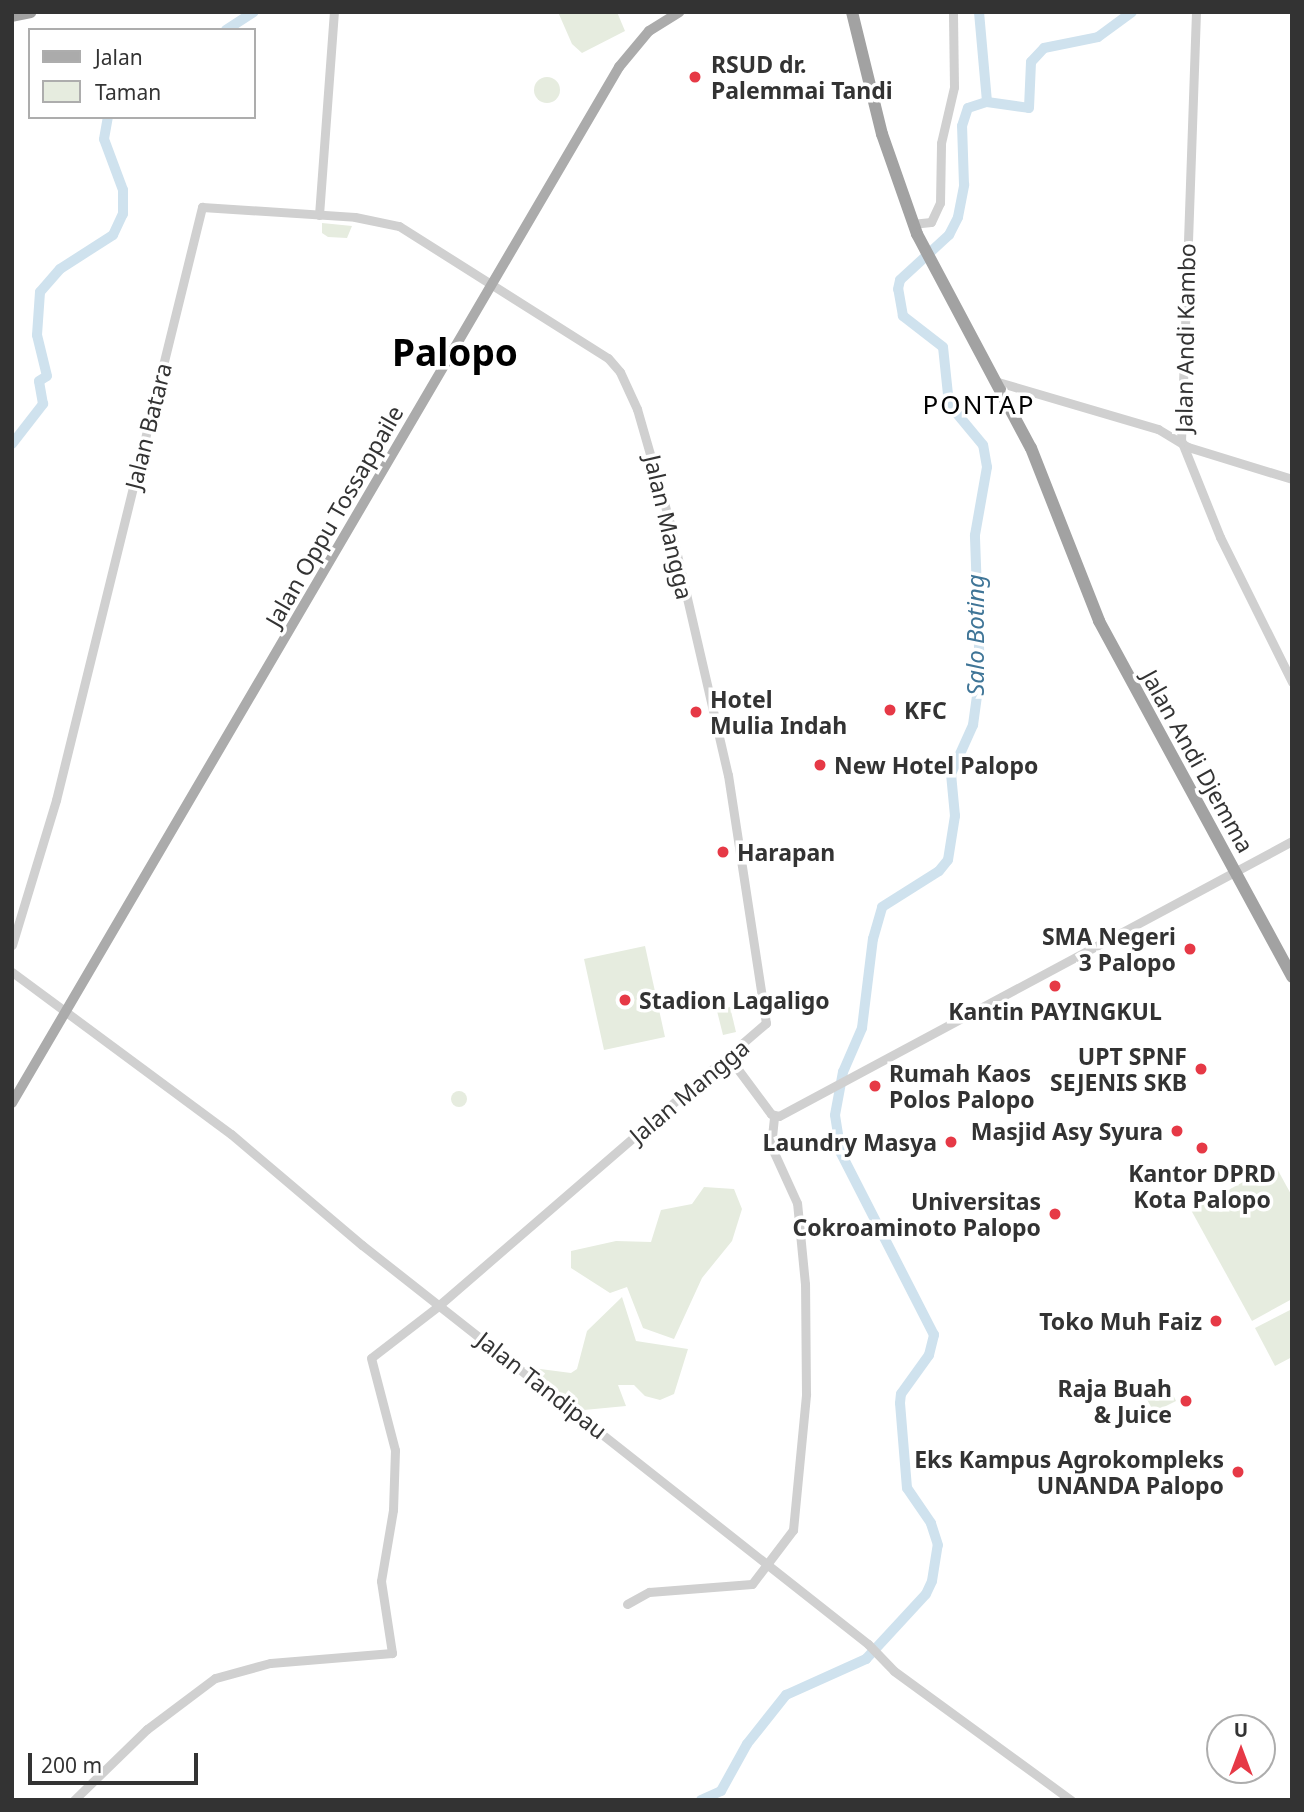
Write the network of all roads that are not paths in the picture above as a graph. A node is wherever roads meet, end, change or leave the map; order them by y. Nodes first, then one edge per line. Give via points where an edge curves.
1 (31, 12) edge
2 (334, 12) edge
3 (679, 12) edge
4 (852, 12) edge
5 (953, 12) edge
6 (1196, 12) edge
7 (12, 16) edge
8 (319, 215) junction
9 (917, 236) junction
10 (494, 284) junction
11 (998, 382) junction
12 (1181, 440) junction
13 (1292, 479) edge
14 (1292, 682) edge
15 (1292, 841) edge
16 (1238, 872) junction
17 (12, 945) edge
18 (1292, 965) edge
19 (12, 972) edge
20 (1292, 977) edge
21 (66, 1012) junction
22 (729, 1056) junction
23 (12, 1103) edge
24 (774, 1117) junction
25 (441, 1304) junction
26 (769, 1564) junction
27 (627, 1604) dead end
28 (74, 1800) edge
29 (1071, 1800) edge

1 - 7 highway
2 - 8 street
3 - 10 main road, Jalan Oppu Tossappaile via 639,41 619,67
4 - 9 highway via 882,134
5 - 9 street via 955,75 941,143 940,203
6 - 12 street, Jalan Andi Kambo
8 - 10 street, Jalan Batara via 399,226
8 - 17 street, Jalan Batara via 202,207 56,800
9 - 11 highway, Jalan Andi Djemma
10 - 21 main road, Jalan Oppu Tossappaile
10 - 22 street, Jalan Mangga via 592,346 620,372 651,449 728,775 766,1020
11 - 12 street
11 - 16 highway, Jalan Andi Djemma via 1031,448 1094,604
12 - 13 street via 1188,447
12 - 14 street, Jalan Andi Kambo via 1220,537
15 - 16 street
16 - 18 highway, Jalan Andi Djemma
16 - 20 highway, Jalan Andi Djemma
16 - 24 street via 855,1079
19 - 21 street, Jalan Tandipau
21 - 23 main road, Jalan Oppu Tossappaile
21 - 25 street, Jalan Tandipau via 231,1134
22 - 24 street
22 - 25 street, Jalan Mangga
24 - 26 street via 772,1154 794,1197 805,1283 806,1394 793,1527 787,1543
25 - 26 street, Jalan Tandipau
25 - 28 street, Jalan Mangga via 370,1361 395,1450 393,1510 381,1581 392,1653 270,1663 215,1678 147,1729
26 - 27 street via 750,1585 649,1592
26 - 29 street, Jalan Tandipau via 868,1644 894,1671

